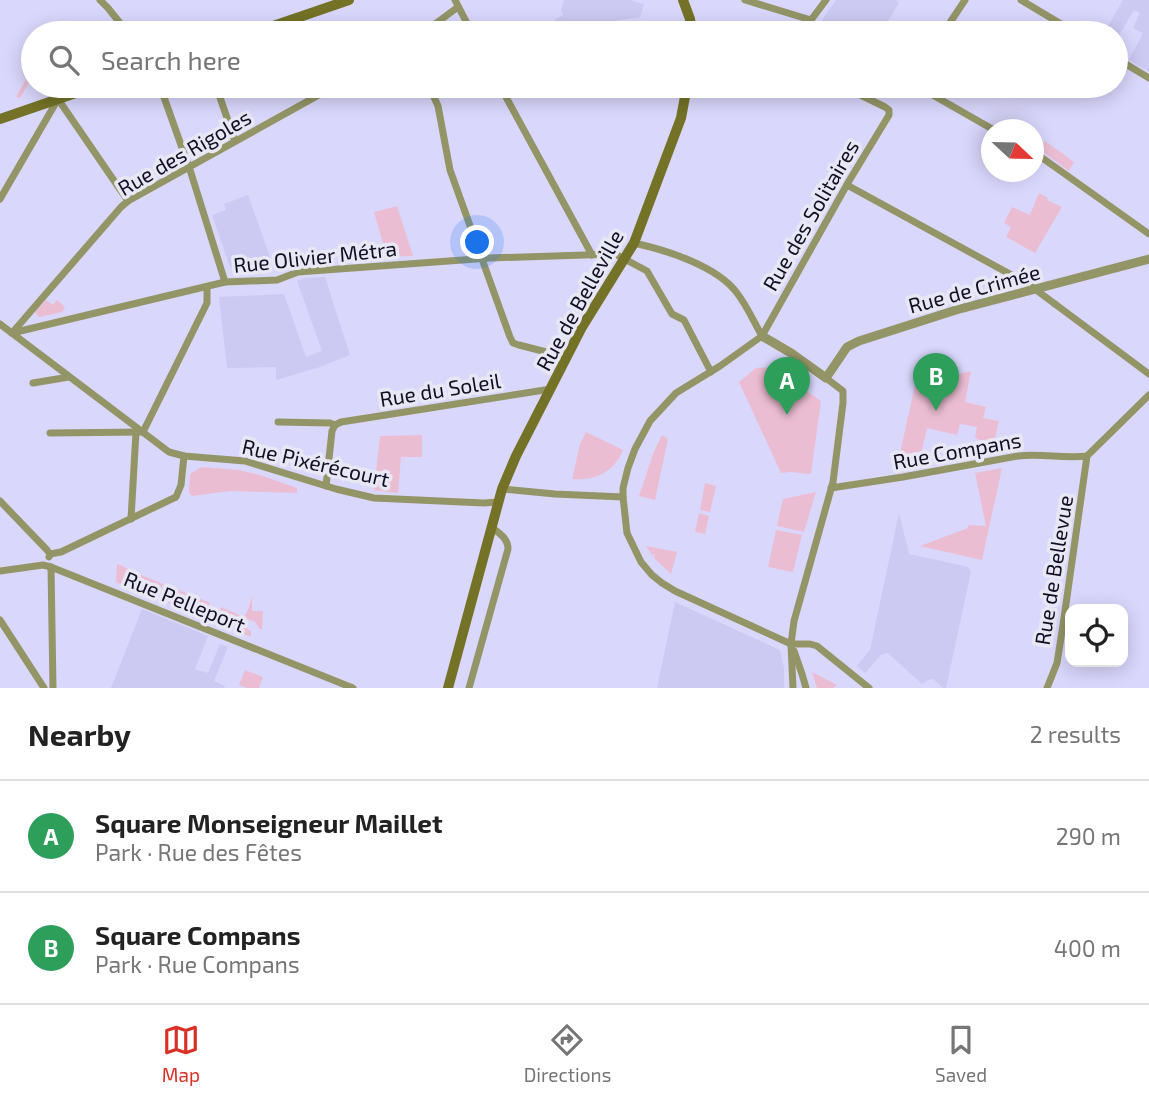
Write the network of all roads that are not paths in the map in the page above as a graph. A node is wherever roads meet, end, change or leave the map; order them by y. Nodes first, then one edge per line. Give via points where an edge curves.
1 (100, 0) edge
2 (349, 0) edge
3 (684, 0) edge
4 (745, 0) edge
5 (826, 0) edge
6 (965, 0) edge
7 (1021, 0) edge
8 (768, 3) edge
9 (456, 4) edge
10 (118, 21) edge
11 (288, 21) edge
12 (437, 21) edge
13 (465, 21) edge
14 (690, 21) edge
15 (951, 21) edge
16 (1056, 21) edge
17 (1128, 65) edge
18 (1149, 78) edge
19 (61, 98) edge
20 (164, 98) edge
21 (220, 98) edge
22 (313, 98) edge
23 (434, 98) edge
24 (507, 98) edge
25 (685, 98) edge
26 (867, 98) edge
27 (938, 98) edge
28 (58, 99) junction
29 (0, 119) edge
30 (981, 123) edge
31 (235, 141) junction
32 (1044, 159) edge
33 (189, 168) junction
34 (846, 185) junction
35 (0, 199) edge
36 (128, 201) junction
37 (1149, 234) edge
38 (634, 243) junction
39 (592, 255) junction
40 (481, 259) junction
41 (625, 259) junction
42 (1149, 259) edge
43 (225, 282) junction
44 (207, 287) junction
45 (0, 324) edge
46 (12, 333) junction
47 (762, 336) junction
48 (566, 358) junction
49 (712, 372) junction
50 (1149, 374) edge
51 (69, 377) junction
52 (826, 378) junction
53 (33, 383) dead end
54 (551, 389) junction
55 (1149, 395) edge
56 (278, 422) dead end
57 (335, 425) junction
58 (139, 432) junction
59 (50, 433) dead end
60 (184, 456) junction
61 (1087, 456) junction
62 (326, 486) junction
63 (831, 488) junction
64 (502, 489) junction
65 (623, 497) junction
66 (0, 501) edge
67 (498, 502) junction
68 (131, 520) junction
69 (491, 527) junction
70 (61, 552) junction
71 (50, 554) junction
72 (49, 566) junction
73 (0, 571) edge
74 (61, 571) junction
75 (0, 620) edge
76 (791, 644) junction
77 (44, 688) edge
78 (53, 688) edge
79 (353, 688) edge
80 (449, 688) edge
81 (469, 688) edge
82 (793, 688) edge
83 (806, 688) edge
84 (869, 688) edge
85 (1047, 688) edge

1 - 10 street
2 - 11 main road
3 - 14 main road
4 - 8 street
5 - 8 street via 811,20
6 - 15 street
7 - 16 street
9 - 12 street
9 - 13 street
17 - 18 street
19 - 28 main road
20 - 33 street
21 - 31 street
22 - 31 street, Rue des Rigoles
23 - 40 street via 450,170
24 - 39 street
25 - 38 main road, Rue de Belleville
26 - 34 street, Rue des Solitaires via 890,113
27 - 30 street
28 - 29 main road
28 - 35 street
28 - 36 street
31 - 33 street, Rue des Rigoles
32 - 37 street
33 - 36 street, Rue des Rigoles
33 - 43 street
34 - 47 street, Rue des Solitaires
34 - 50 street, bridge via 1028,284
36 - 46 street, Rue des Rigoles
38 - 41 main road, Rue de Belleville
38 - 47 street via 676,254 724,279
39 - 40 street, Rue Olivier Métra
39 - 41 street, Rue Olivier Métra via 615,254
40 - 43 street, Rue Olivier Métra via 306,271 277,280
40 - 48 street via 513,343
41 - 48 main road, Rue de Belleville
41 - 49 street via 647,271 672,314 684,320
42 - 52 street, Rue de Crimée via 859,341 847,347
43 - 44 street, Rue Olivier Métra
44 - 46 street, Rue Olivier Métra
44 - 58 street via 207,303
45 - 46 street, Rue Pixérécourt
46 - 51 street, Rue Pixérécourt
47 - 49 street
47 - 52 street
48 - 54 main road, Rue de Belleville
49 - 65 street via 676,393 650,421 628,468
51 - 53 street
51 - 58 street, Rue Pixérécourt
52 - 63 street via 844,396
54 - 57 street, Rue du Soleil
54 - 64 main road, Rue de Belleville
55 - 61 street
56 - 57 street, Rue du Soleil
57 - 62 street
58 - 59 street
58 - 60 street, Rue Pixérécourt via 169,452
58 - 68 street
60 - 62 street, Rue Pixérécourt via 245,461
60 - 68 street via 176,498
61 - 63 street, Rue Compans via 1018,456
61 - 85 street, Rue de Bellevue via 1061,637
62 - 67 street, Rue Pixérécourt via 374,498
63 - 76 street
64 - 65 street
64 - 67 main road, Rue de Belleville
65 - 76 street via 627,533 652,575 675,591
66 - 71 street
67 - 69 main road, Rue de Belleville
68 - 70 street
69 - 80 main road, Rue de Belleville
69 - 81 street via 503,536 508,549
70 - 71 street
70 - 74 street
71 - 72 street
72 - 73 street, Rue Pelleport
72 - 74 street, Rue Pelleport
72 - 78 street
74 - 79 street, Rue Pelleport
75 - 77 street
76 - 82 street
76 - 83 street
76 - 84 street via 817,646

